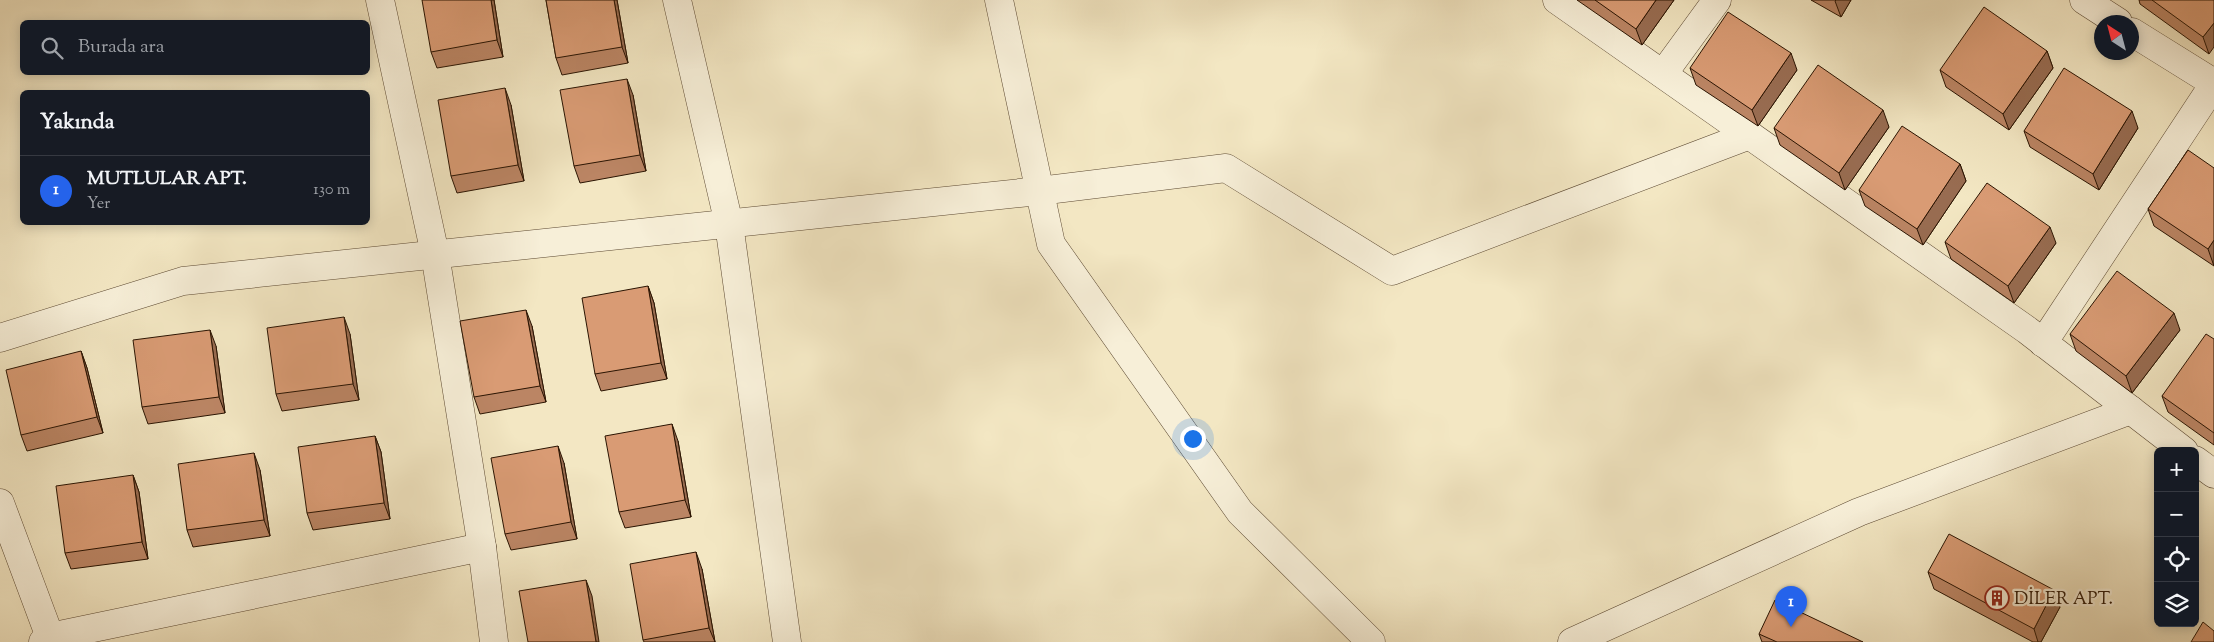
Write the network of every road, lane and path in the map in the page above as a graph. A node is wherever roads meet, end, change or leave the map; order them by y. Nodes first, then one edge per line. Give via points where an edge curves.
1 (380, 0) edge
2 (677, 0) edge
3 (999, 0) edge
4 (1557, 0) edge
5 (1717, 0) edge
6 (2084, 0) edge
7 (2107, 15) edge
8 (2139, 36) edge
9 (1663, 74) junction
10 (2214, 84) edge
11 (1750, 135) junction
12 (1039, 191) junction
13 (729, 224) junction
14 (435, 254) junction
15 (0, 338) edge
16 (2044, 343) junction
17 (2131, 410) junction
18 (2179, 447) edge
19 (2199, 463) edge
20 (2214, 474) edge
21 (0, 503) edge
22 (482, 547) junction
23 (46, 639) edge
24 (494, 642) edge
25 (787, 642) edge
26 (1371, 642) edge
27 (1572, 642) edge

1 - 14 street
2 - 13 street
3 - 12 street
4 - 9 street
5 - 9 street
6 - 7 street
8 - 10 street
9 - 11 street
10 - 16 street
11 - 12 street via 1392,272 1226,168
11 - 16 street
12 - 13 street
12 - 26 street via 1050,244 1240,512
13 - 14 street
13 - 25 street
14 - 15 street via 183,281
14 - 22 street
16 - 17 street
17 - 18 street
17 - 27 street via 1859,512
19 - 20 street
21 - 23 street
22 - 23 street
22 - 24 street

